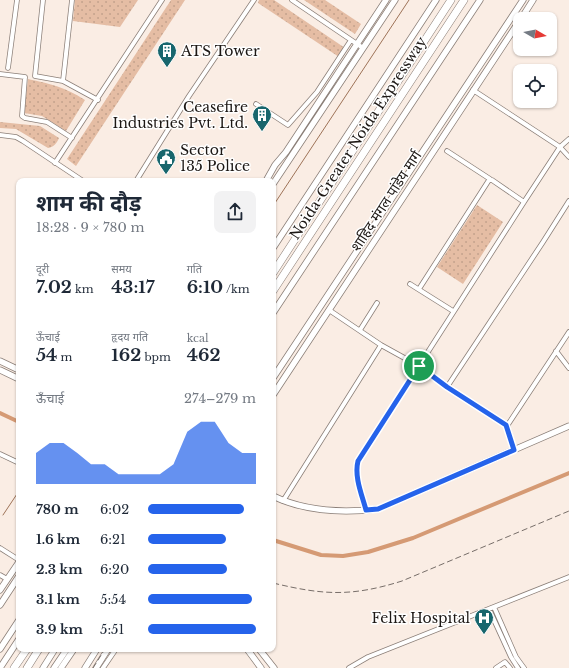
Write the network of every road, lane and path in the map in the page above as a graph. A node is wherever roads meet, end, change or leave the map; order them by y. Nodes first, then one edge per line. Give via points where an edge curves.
1 (17, 0) edge
2 (43, 0) edge
3 (72, 0) edge
4 (162, 0) edge
5 (254, 0) edge
6 (292, 0) edge
7 (386, 0) edge
8 (395, 0) edge
9 (436, 0) edge
10 (451, 0) edge
11 (464, 0) edge
12 (480, 0) edge
13 (523, 0) edge
14 (533, 0) edge
15 (525, 12) edge
16 (513, 30) edge
17 (351, 40) junction
18 (357, 44) junction
19 (363, 48) junction
20 (8, 68) dead end
21 (0, 74) edge
22 (63, 81) junction
23 (473, 90) junction
24 (98, 100) junction
25 (256, 104) dead end
26 (0, 135) edge
27 (72, 138) junction
28 (569, 139) edge
29 (560, 147) junction
30 (447, 151) dead end
31 (569, 157) edge
32 (56, 162) junction
33 (79, 178) edge
34 (138, 178) edge
35 (268, 178) edge
36 (276, 179) edge
37 (490, 180) junction
38 (569, 201) edge
39 (524, 202) junction
40 (276, 243) edge
41 (276, 268) edge
42 (410, 284) dead end
43 (276, 286) edge
44 (418, 289) junction
45 (377, 303) dead end
46 (276, 308) edge
47 (328, 310) junction
48 (453, 311) junction
49 (360, 330) junction
50 (569, 332) edge
51 (382, 345) junction
52 (556, 351) junction
53 (0, 361) edge
54 (419, 366) junction
55 (569, 368) edge
56 (16, 369) edge
57 (0, 370) edge
58 (276, 373) edge
59 (16, 378) edge
60 (447, 387) junction
61 (276, 390) edge
62 (508, 426) junction
63 (569, 426) edge
64 (514, 450) junction
65 (0, 454) edge
66 (16, 462) edge
67 (276, 498) edge
68 (282, 501) junction
69 (366, 510) junction
70 (0, 548) edge
71 (16, 559) edge
72 (16, 566) edge
73 (0, 575) edge
74 (569, 577) edge
75 (7, 579) junction
76 (16, 581) edge
77 (0, 590) edge
78 (0, 605) edge
79 (494, 607) junction
80 (489, 609) junction
81 (16, 625) edge
82 (16, 637) edge
83 (16, 644) edge
84 (0, 649) edge
85 (25, 652) edge
86 (37, 652) edge
87 (53, 652) edge
88 (65, 652) edge
89 (72, 652) edge
90 (95, 652) edge
91 (106, 652) edge
92 (114, 652) edge
93 (249, 652) edge
94 (261, 652) edge
95 (0, 661) edge
96 (0, 668) edge
97 (14, 668) edge
98 (27, 668) edge
99 (43, 668) edge
100 (54, 668) edge
101 (61, 668) edge
102 (85, 668) edge
103 (96, 668) edge
104 (103, 668) edge
105 (261, 668) edge
106 (274, 668) edge
107 (349, 668) edge
108 (496, 668) edge
109 (510, 668) edge
110 (518, 668) edge
111 (524, 668) edge

1 - 20 street
2 - 22 street via 35,76
3 - 22 street
4 - 24 street
5 - 34 street
6 - 17 street
7 - 18 street
8 - 19 street
9 - 40 street
10 - 41 highway, Noida-Greater Noida Expressway
11 - 43 highway, Noida-Greater Noida Expressway
12 - 46 street
13 - 58 street
14 - 15 street, शाहिद मंगल पांडेय मार्ग
16 - 23 street, शाहिद मंगल पांडेय मार्ग
17 - 18 street
17 - 25 street via 317,92 288,125
18 - 19 street
18 - 35 street
19 - 36 street
21 - 27 street via 25,78 22,116 47,122
22 - 24 street
23 - 29 street
23 - 47 street, शाहिद मंगल पांडेय मार्ग
24 - 27 street
26 - 32 street via 16,137
27 - 32 street
28 - 29 street
29 - 31 street
29 - 39 street
30 - 37 street
32 - 33 street
37 - 39 street
37 - 44 street
38 - 60 street
39 - 48 street
42 - 44 street
44 - 48 street
45 - 49 street
47 - 49 street
47 - 61 street, शाहिद मंगल पांडेय मार्ग
48 - 54 street
49 - 51 street
50 - 52 street
51 - 54 street
51 - 68 street
52 - 55 street
52 - 62 street
53 - 56 street
54 - 60 street
54 - 69 street via 358,461 358,479
57 - 59 street
60 - 62 street
62 - 64 street
63 - 64 street
64 - 69 street via 378,509
65 - 66 street
67 - 68 street
68 - 69 street via 319,509 354,512
70 - 71 street
72 - 75 street
73 - 75 street
74 - 79 street
75 - 77 street
76 - 78 street
79 - 80 street
79 - 111 street via 516,657
80 - 107 street via 368,657
80 - 110 street
81 - 84 street
82 - 95 street
83 - 96 street
85 - 97 highway
86 - 98 highway
87 - 99 street
88 - 100 street
89 - 101 street
90 - 102 street
91 - 103 street
92 - 104 street
93 - 105 street
94 - 106 street
108 - 109 street via 505,662

